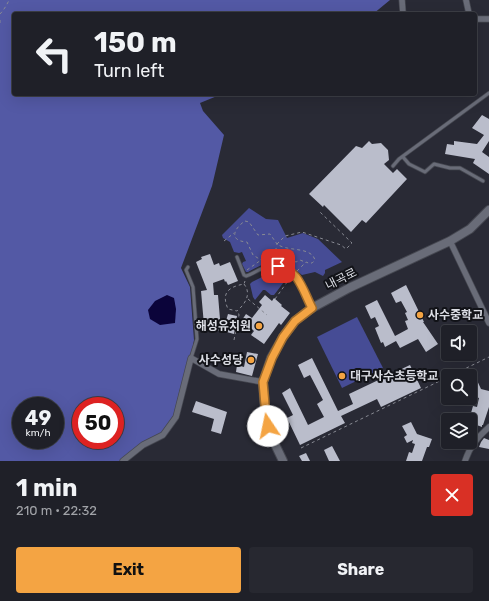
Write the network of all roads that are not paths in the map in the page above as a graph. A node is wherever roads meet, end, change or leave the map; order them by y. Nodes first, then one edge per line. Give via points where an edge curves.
1 (402, 0) edge
2 (466, 0) edge
3 (403, 12) edge
4 (469, 12) edge
5 (477, 19) edge
6 (489, 19) edge
7 (489, 93) edge
8 (403, 157) junction
9 (393, 166) dead end
10 (483, 181) dead end
11 (489, 210) edge
12 (450, 241) junction
13 (237, 257) dead end
14 (188, 267) dead end
15 (312, 308) junction
16 (489, 323) edge
17 (191, 358) junction
18 (263, 382) junction
19 (489, 427) edge
20 (123, 461) edge
21 (283, 461) edge
22 (465, 461) edge

1 - 3 street
2 - 4 street
5 - 6 street
7 - 8 lane
8 - 9 lane
8 - 10 lane via 409,164 425,172 434,164 460,168
11 - 12 main road, 내곡로 via 470,229
12 - 15 main road, 내곡로
12 - 16 street
13 - 15 lane via 246,276 266,267 284,267 297,276
14 - 17 lane via 186,270 193,287 197,339
15 - 18 main road, 내곡로 via 295,321 283,337
17 - 18 street via 219,374
17 - 20 street via 176,416 163,435 143,445
18 - 21 main road, 내곡로 via 266,416
19 - 22 street via 472,444

